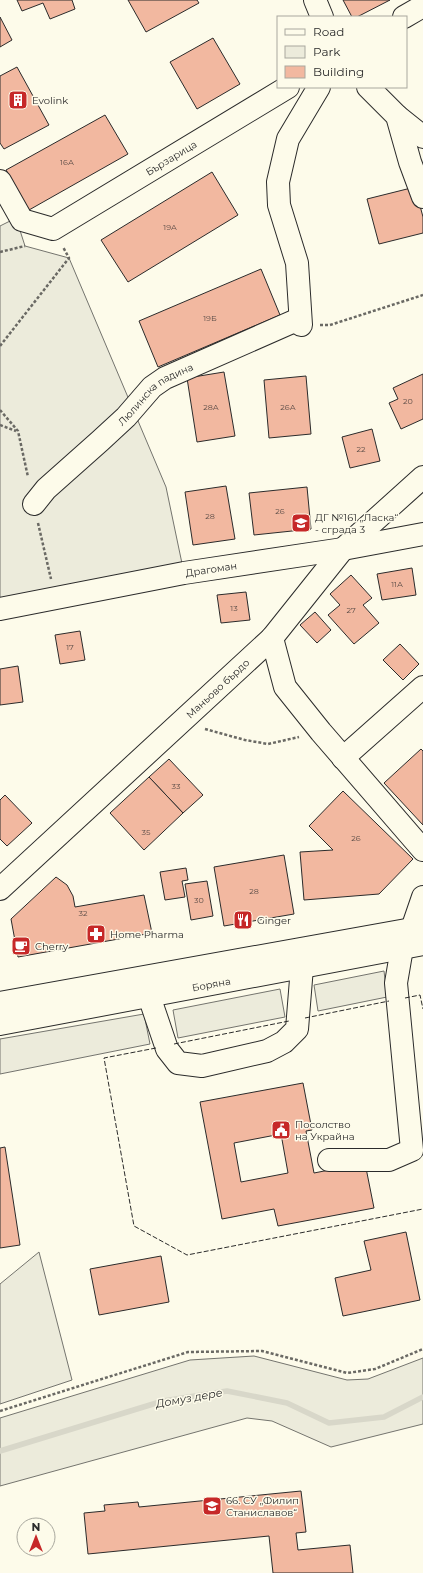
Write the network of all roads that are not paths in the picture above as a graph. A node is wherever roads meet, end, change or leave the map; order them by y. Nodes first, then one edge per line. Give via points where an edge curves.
1 (315, 0) edge
2 (423, 6) edge
3 (322, 16) edge
4 (406, 16) edge
5 (286, 88) edge
6 (318, 88) edge
7 (369, 88) edge
8 (397, 116) junction
9 (423, 137) edge
10 (0, 181) edge
11 (423, 197) edge
12 (423, 478) edge
13 (34, 504) dead end
14 (423, 534) edge
15 (343, 549) junction
16 (0, 609) edge
17 (272, 638) junction
18 (423, 687) edge
19 (343, 758) junction
20 (423, 850) edge
21 (0, 889) edge
22 (423, 897) edge
23 (419, 934) edge
24 (402, 948) junction
25 (302, 967) junction
26 (149, 996) junction
27 (0, 1003) edge
28 (0, 1024) edge
29 (329, 1160) dead end

1 - 3 street
2 - 4 street
5 - 10 street, Бързарица via 53,229 22,220
6 - 13 street, Люлинска падина via 288,139 278,182 279,205 297,263 300,322 165,378 152,387 126,417 46,489
7 - 8 street
8 - 9 street
8 - 11 street
12 - 15 street, Маньово бърдо
14 - 15 street, Драгоман
15 - 16 street, Драгоман via 184,573
15 - 17 street, Маньово бърдо
17 - 19 street via 285,688
17 - 21 street, Маньово бърдо
18 - 19 street
19 - 20 street
22 - 23 street
23 - 24 street, Боряна
23 - 27 street, Боряна
24 - 25 street, Боряна
24 - 29 street via 396,983 412,1150 389,1160
25 - 26 street, Боряна
25 - 26 street via 297,1030 284,1042 267,1051 202,1066 178,1063 167,1049
26 - 28 street, Боряна

